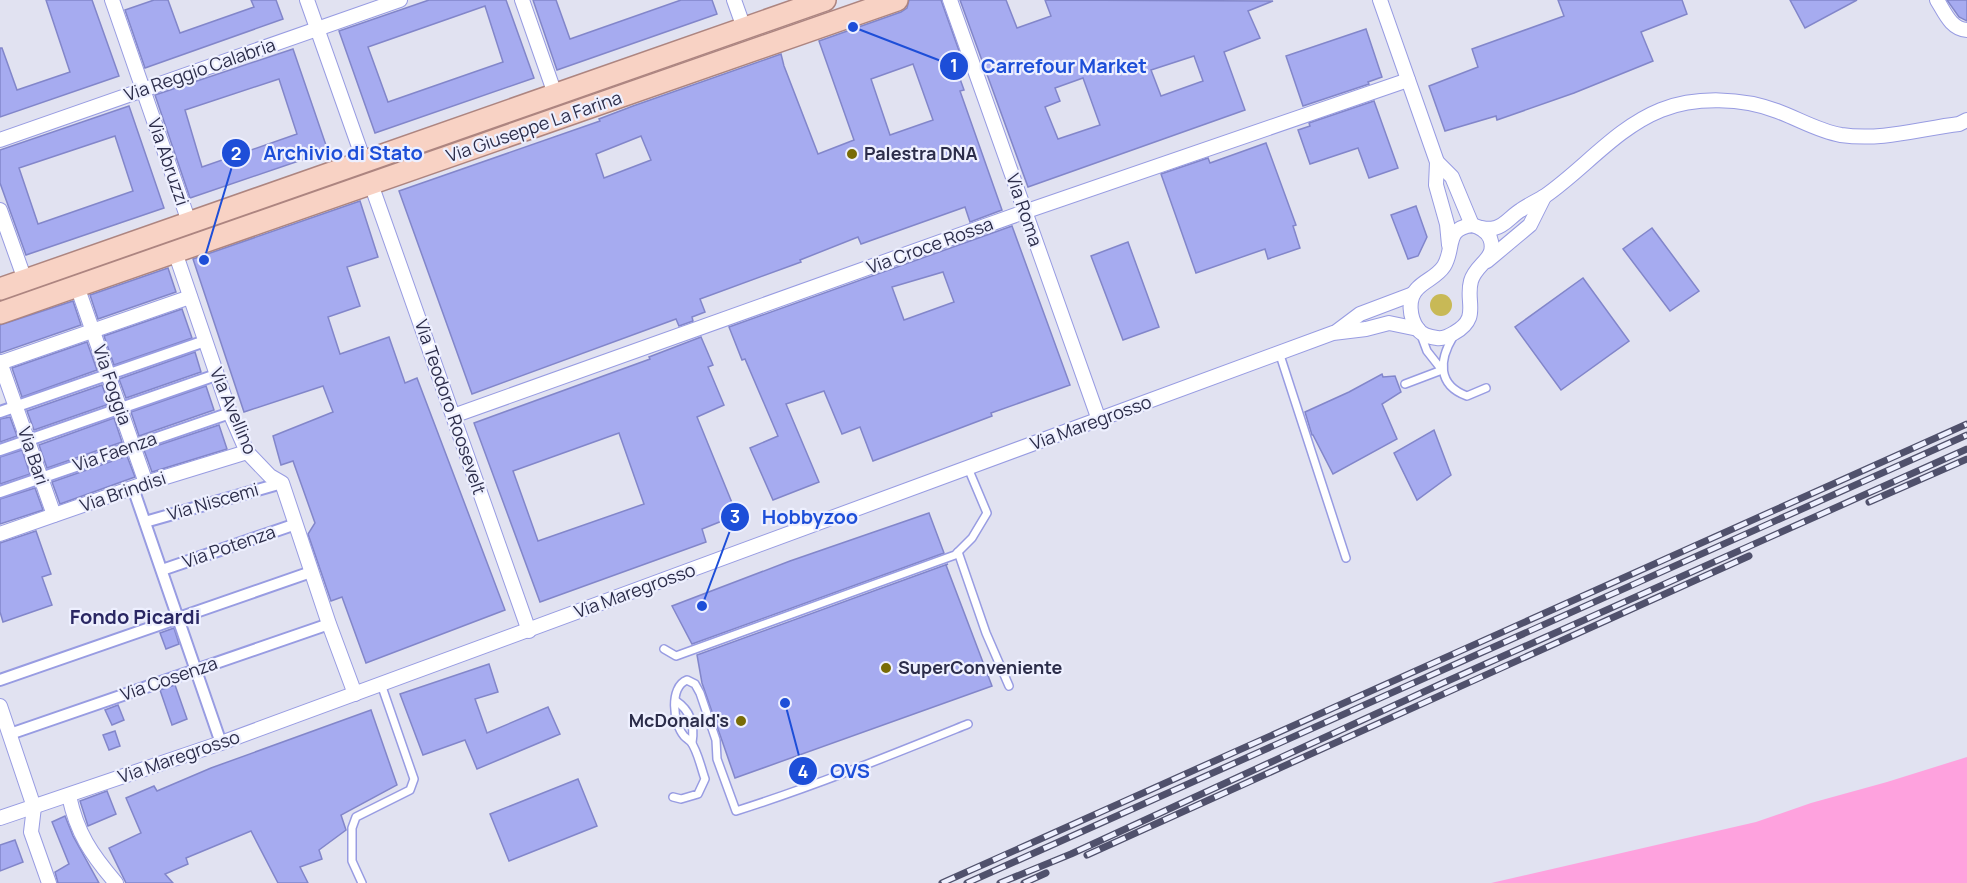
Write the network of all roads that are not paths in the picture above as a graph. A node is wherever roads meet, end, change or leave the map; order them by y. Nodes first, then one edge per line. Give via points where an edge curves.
1 (112, 0) edge
2 (307, 0) edge
3 (400, 0) edge
4 (522, 0) edge
5 (734, 0) edge
6 (825, 0) edge
7 (897, 0) edge
8 (950, 0) edge
9 (1380, 0) edge
10 (1937, 0) edge
11 (744, 28) junction
12 (317, 29) junction
13 (1967, 30) edge
14 (1408, 80) junction
15 (143, 90) junction
16 (555, 94) junction
17 (1967, 120) edge
18 (0, 140) edge
19 (364, 161) junction
20 (1437, 162) junction
21 (371, 184) junction
22 (1544, 197) junction
23 (0, 210) edge
24 (1024, 212) junction
25 (189, 222) junction
26 (1477, 226) junction
27 (1449, 245) junction
28 (175, 252) junction
29 (1485, 263) junction
30 (25, 280) junction
31 (77, 286) junction
32 (0, 289) edge
33 (1413, 294) junction
34 (190, 297) junction
35 (0, 313) edge
36 (93, 331) junction
37 (1419, 331) junction
38 (1336, 332) junction
39 (1456, 332) junction
40 (205, 341) junction
41 (1279, 352) junction
42 (0, 363) edge
43 (1444, 373) junction
44 (108, 374) junction
45 (216, 375) junction
46 (1405, 384) dead end
47 (1485, 388) dead end
48 (15, 406) junction
49 (120, 409) junction
50 (0, 412) edge
51 (230, 413) junction
52 (453, 416) junction
53 (1099, 420) junction
54 (28, 441) junction
55 (133, 446) junction
56 (0, 450) edge
57 (247, 452) junction
58 (968, 468) junction
59 (41, 478) junction
60 (282, 483) junction
61 (140, 486) junction
62 (0, 492) edge
63 (54, 515) junction
64 (145, 522) junction
65 (296, 524) junction
66 (0, 534) edge
67 (958, 552) junction
68 (1346, 558) dead end
69 (162, 570) junction
70 (311, 572) junction
71 (179, 618) junction
72 (329, 624) junction
73 (529, 630) junction
74 (664, 649) dead end
75 (197, 670) junction
76 (0, 680) edge
77 (381, 684) junction
78 (1009, 686) dead end
79 (355, 693) junction
80 (676, 701) junction
81 (0, 706) edge
82 (2, 721) edge
83 (968, 723) dead end
84 (10, 734) junction
85 (220, 743) junction
86 (692, 743) junction
87 (69, 795) junction
88 (673, 797) dead end
89 (34, 807) junction
90 (0, 818) edge
91 (49, 883) edge
92 (116, 883) edge
93 (362, 883) edge

1 - 15 street, Via Abruzzi
2 - 12 street
3 - 12 street, Via Reggio Calabria
4 - 16 street
5 - 11 street
6 - 11 main road, Via Giuseppe La Farina
7 - 21 main road, Via Giuseppe La Farina
8 - 24 street, Via Roma
9 - 14 street
10 - 13 street via 1952,24
11 - 16 main road, Via Giuseppe La Farina
12 - 15 street, Via Reggio Calabria
12 - 19 street
14 - 20 street
14 - 24 street, Via Croce Rossa
15 - 18 street, Via Reggio Calabria
15 - 25 street, Via Abruzzi
16 - 19 main road, Via Giuseppe La Farina
17 - 22 street via 1902,134 1859,137 1824,131 1756,105 1719,101 1683,104 1629,128
19 - 25 main road, Via Giuseppe La Farina
20 - 26 street via 1452,177
20 - 27 street via 1436,185
21 - 28 main road, Via Giuseppe La Farina
21 - 52 street, Via Teodoro Roosevelt
22 - 26 street via 1500,226
22 - 29 street via 1530,225
23 - 30 street
24 - 52 street, Via Croce Rossa
24 - 53 street, Via Roma
25 - 30 main road, Via Giuseppe La Farina
26 - 27 street via 1458,230
26 - 29 street via 1489,236 1492,246
27 - 33 street via 1443,267
28 - 31 main road, Via Giuseppe La Farina
28 - 34 street, Via Avellino
29 - 39 street via 1472,279 1470,315
30 - 32 main road, Via Giuseppe La Farina
31 - 35 main road, Via Giuseppe La Farina
31 - 36 street, Via Foggia
33 - 37 street via 1411,312
33 - 38 street via 1360,314
34 - 36 street
34 - 40 street, Via Avellino
36 - 42 street
36 - 44 street, Via Foggia
37 - 38 street via 1389,322
37 - 39 street via 1438,338
37 - 43 lane via 1427,351
38 - 41 street, Via Maregrosso
39 - 43 lane via 1445,352
40 - 44 street
40 - 45 street, Via Avellino
41 - 53 street, Via Maregrosso
41 - 68 lane
42 - 48 street, Via Bari
43 - 46 lane
43 - 47 lane via 1457,392 1467,396
44 - 48 street
44 - 49 street, Via Foggia
45 - 49 street
45 - 51 street, Via Avellino
48 - 50 street
48 - 54 street, Via Bari
49 - 54 street
49 - 55 street, Via Foggia
51 - 55 street, Via Faenza
51 - 57 street, Via Avellino
52 - 73 street, Via Teodoro Roosevelt
53 - 58 street, Via Maregrosso
54 - 56 street
54 - 59 street, Via Bari
55 - 59 street, Via Faenza
55 - 61 street, Via Foggia
57 - 60 street, Via Avellino
57 - 61 street, Via Brindisi
58 - 67 lane via 987,513
58 - 73 street, Via Maregrosso
59 - 62 street, Via Faenza
59 - 63 street, Via Bari
60 - 64 street, Via Niscemi
60 - 65 street
61 - 63 street, Via Brindisi
61 - 64 street
63 - 66 street, Via Brindisi
64 - 69 street
65 - 69 street, Via Potenza
65 - 70 street
67 - 74 lane via 676,656
67 - 78 lane
69 - 71 street
70 - 71 street
70 - 72 street
71 - 75 street
71 - 76 street
72 - 75 street, Via Cosenza
72 - 79 street
73 - 77 street, Via Maregrosso
75 - 84 street, Via Cosenza
75 - 85 street
77 - 79 street, Via Maregrosso
77 - 93 lane via 414,779 410,790 356,818 352,828 352,861
79 - 85 street, Via Maregrosso
80 - 83 lane via 679,685 687,680 695,684 736,811 891,756
80 - 86 lane via 680,728
80 - 86 lane via 691,718
81 - 82 street
82 - 84 street
84 - 89 street
85 - 87 street, Via Maregrosso
86 - 88 lane via 705,778 703,787 698,794
87 - 89 street, Via Maregrosso
87 - 92 street via 85,841
89 - 90 street, Via Maregrosso
89 - 91 street via 31,832

